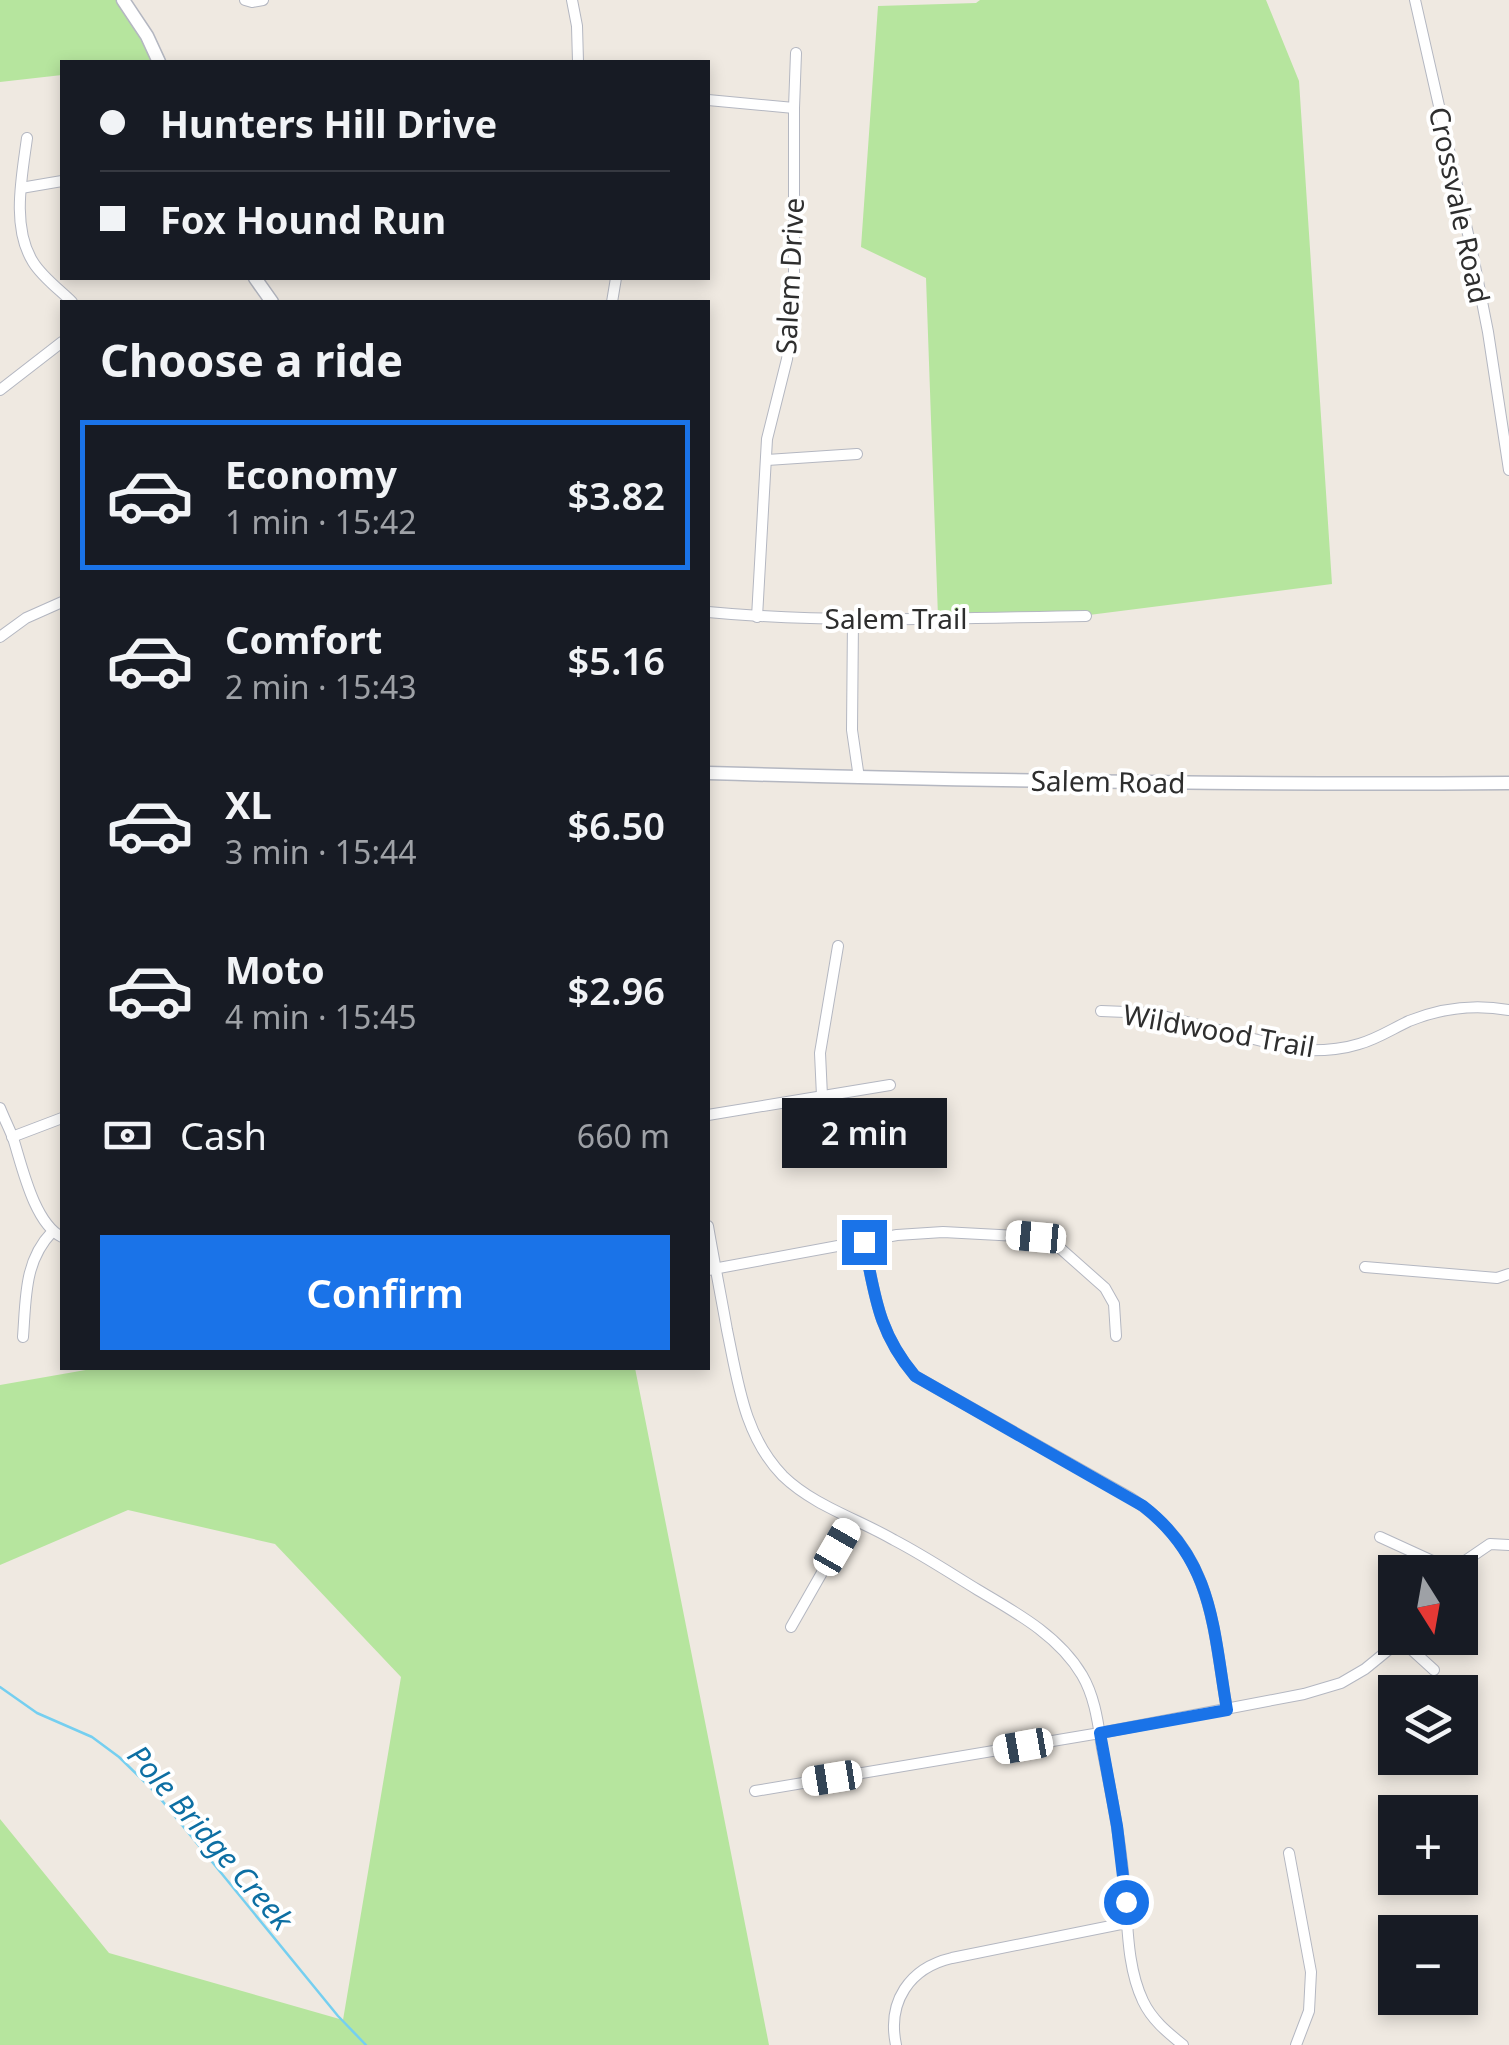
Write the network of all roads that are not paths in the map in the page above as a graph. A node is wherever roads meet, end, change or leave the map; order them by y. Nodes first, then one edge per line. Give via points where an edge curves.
1 (123, 0) edge
2 (244, 0) edge
3 (263, 0) edge
4 (572, 0) edge
5 (1415, 0) edge
6 (796, 53) dead end
7 (158, 60) edge
8 (578, 60) edge
9 (710, 100) edge
10 (794, 108) junction
11 (28, 138) dead end
12 (60, 181) edge
13 (21, 188) junction
14 (70, 300) edge
15 (60, 344) edge
16 (0, 390) edge
17 (857, 454) dead end
18 (767, 460) junction
19 (1509, 470) edge
20 (60, 603) edge
21 (710, 612) edge
22 (757, 616) junction
23 (1086, 616) dead end
24 (853, 620) junction
25 (0, 638) edge
26 (710, 773) edge
27 (859, 778) junction
28 (1509, 782) edge
29 (838, 946) dead end
30 (1102, 1010) dead end
31 (1509, 1010) edge
32 (890, 1085) dead end
33 (822, 1096) junction
34 (0, 1108) edge
35 (710, 1116) edge
36 (60, 1119) edge
37 (12, 1136) junction
38 (57, 1234) edge
39 (864, 1242) junction
40 (1365, 1267) dead end
41 (711, 1269) edge
42 (1509, 1274) edge
43 (23, 1336) dead end
44 (1116, 1336) dead end
45 (852, 1520) junction
46 (1380, 1537) dead end
47 (1509, 1544) edge
48 (1417, 1555) edge
49 (1473, 1555) edge
50 (791, 1627) dead end
51 (1382, 1655) edge
52 (1419, 1655) edge
53 (1434, 1670) dead end
54 (1227, 1710) junction
55 (1100, 1733) junction
56 (755, 1791) dead end
57 (1289, 1853) dead end
58 (1126, 1923) junction
59 (896, 2045) edge
60 (1183, 2045) edge
61 (1296, 2045) edge

1 - 7 street
2 - 3 street
4 - 8 street
5 - 19 street, Crossvale Road via 1476,274
6 - 10 street, Salem Drive
9 - 10 street
10 - 18 street, Salem Drive via 794,310
11 - 13 street
12 - 13 street
13 - 14 street via 21,229 33,262
15 - 16 street
17 - 18 street
18 - 22 street, Salem Drive
20 - 25 street
21 - 22 street, Salem Trail
22 - 24 street, Salem Trail
23 - 24 street, Salem Trail
24 - 27 street via 852,730
26 - 27 street, Salem Road
27 - 28 street, Salem Road
29 - 33 street via 820,1053
30 - 31 street, Wildwood Trail via 1151,1013 1314,1051 1356,1046 1447,1009
32 - 33 street
33 - 35 street
34 - 37 street
36 - 37 street
37 - 38 street via 30,1193
38 - 43 street via 38,1247 26,1287
39 - 41 street
39 - 44 street via 943,1232 1036,1237 1061,1249 1105,1288 1114,1304
39 - 54 street via 882,1322 915,1376 1143,1506 1183,1546 1206,1597
40 - 42 street
41 - 45 street via 740,1400 757,1439 785,1478
45 - 50 street
45 - 55 street via 896,1540 1054,1640 1083,1676
46 - 48 street
47 - 49 street via 1490,1544
51 - 54 street via 1340,1682
52 - 53 street
54 - 55 street
55 - 56 street
55 - 58 street
57 - 61 street via 1311,1972 1309,2011
58 - 59 street via 925,1967 898,1998
58 - 60 street via 1142,1999

